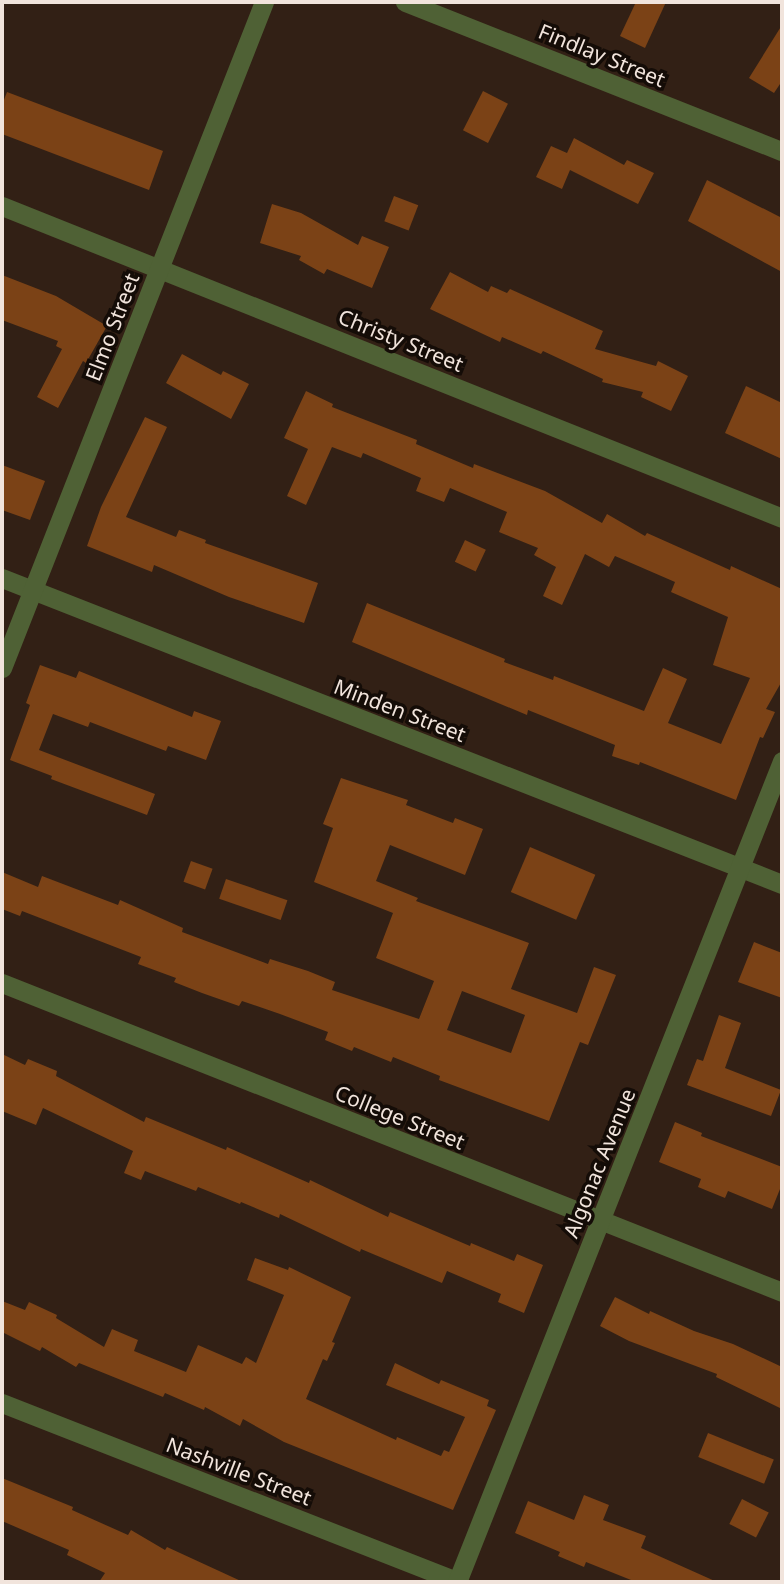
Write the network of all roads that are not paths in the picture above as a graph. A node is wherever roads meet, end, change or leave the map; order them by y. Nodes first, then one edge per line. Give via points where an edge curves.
1 (264, 2) edge
2 (405, 2) edge
3 (782, 151) edge
4 (2, 206) edge
5 (159, 268) junction
6 (782, 518) edge
7 (2, 578) edge
8 (33, 590) junction
9 (2, 668) edge
10 (782, 761) edge
11 (740, 868) junction
12 (782, 884) edge
13 (2, 983) edge
14 (601, 1220) junction
15 (782, 1292) edge
16 (2, 1403) edge
17 (458, 1582) edge

1 - 5 street, Elmo Street
2 - 3 street, Findlay Street
4 - 5 street, Christy Street
5 - 6 street, Christy Street
5 - 8 street, Elmo Street
7 - 8 street, Minden Street
8 - 9 street, Elmo Street
8 - 11 street, Minden Street
10 - 11 street, Algonac Avenue
11 - 12 street, Minden Street
11 - 14 street, Algonac Avenue
13 - 14 street, College Street
14 - 15 street, College Street
14 - 17 street, Algonac Avenue
16 - 17 street, Nashville Street

